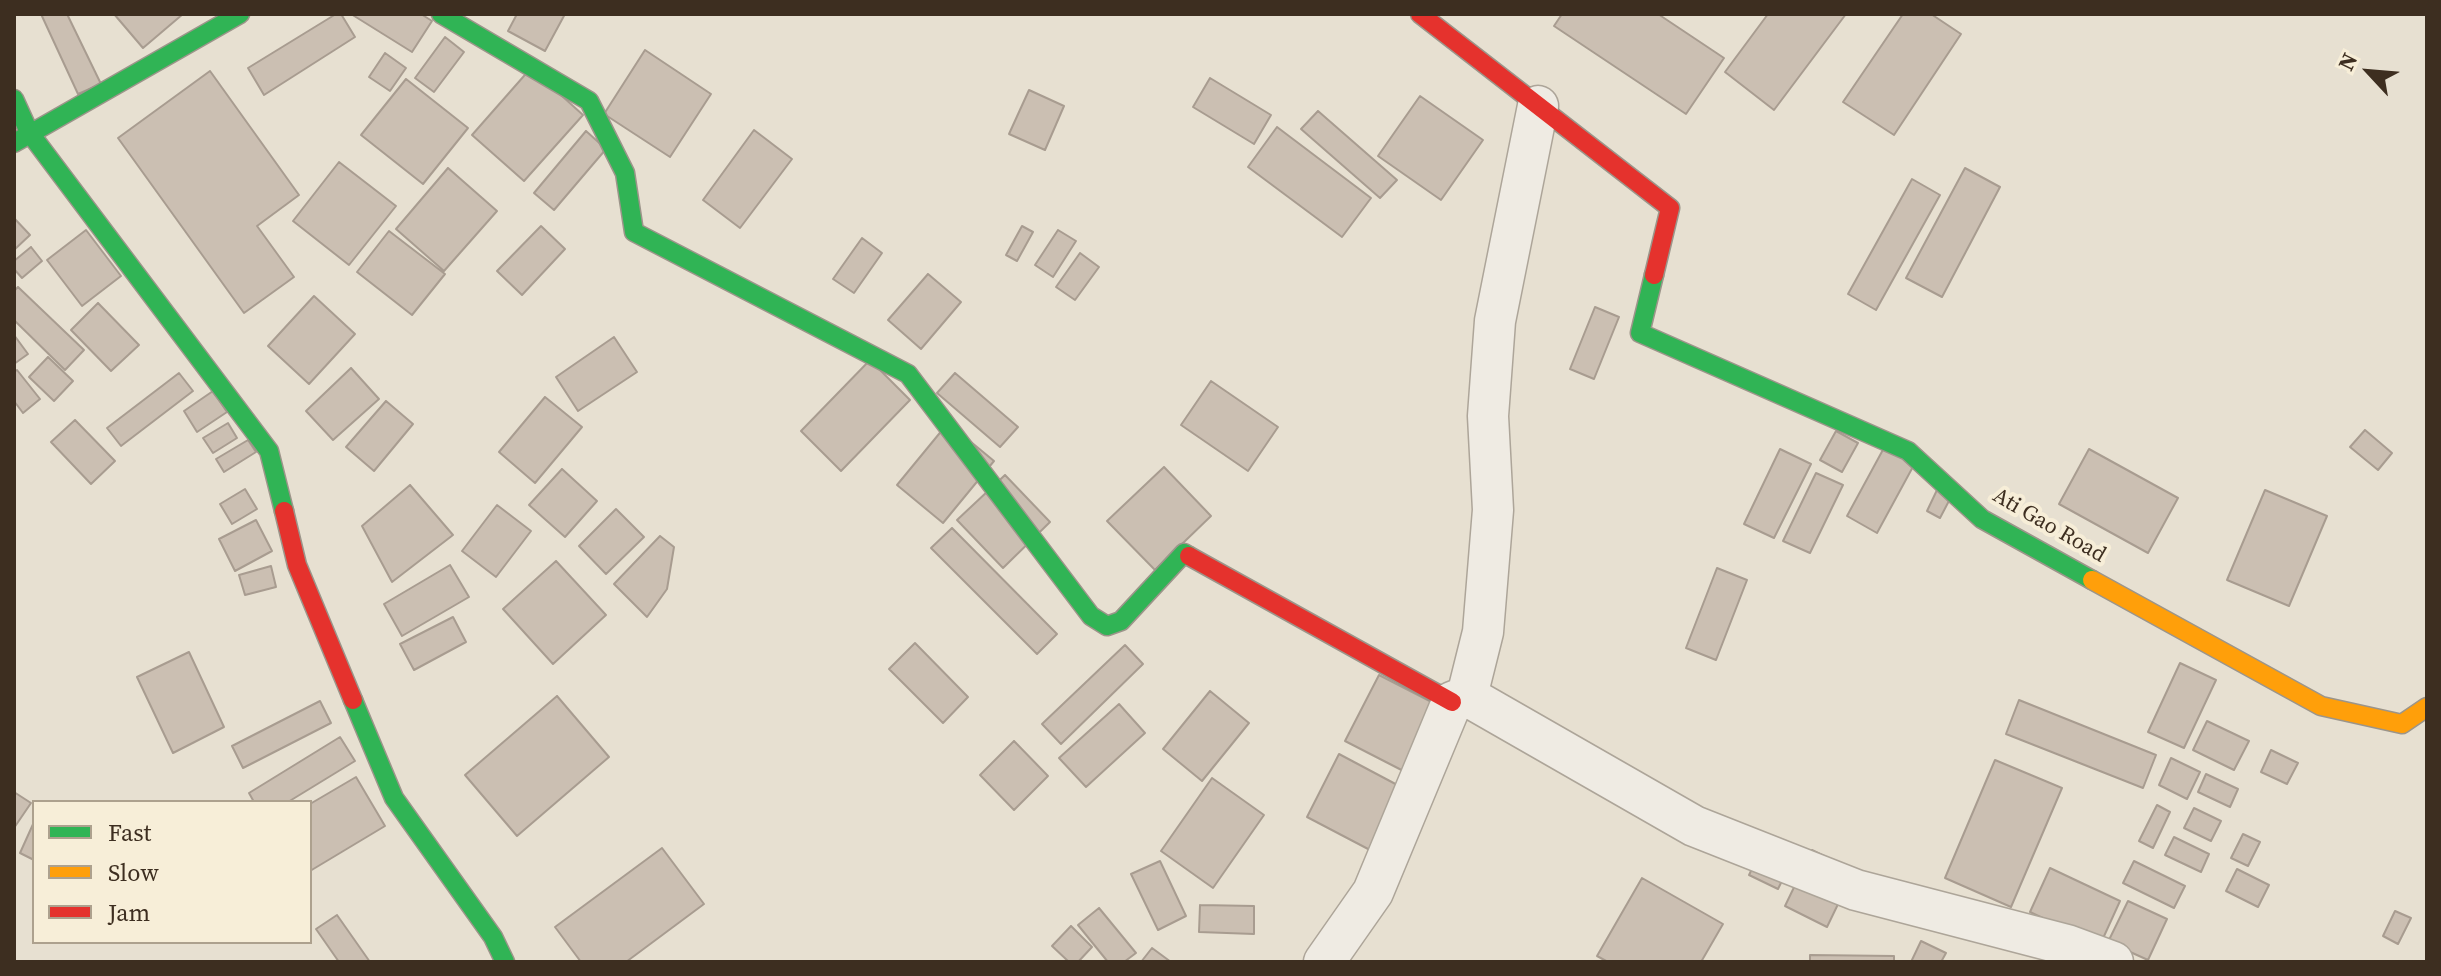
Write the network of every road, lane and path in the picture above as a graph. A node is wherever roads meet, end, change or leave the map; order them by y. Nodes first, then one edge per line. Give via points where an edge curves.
1 (240, 14) edge
2 (441, 14) edge
3 (1420, 14) edge
4 (14, 99) edge
5 (1538, 106) junction
6 (22, 138) edge
7 (1460, 699) junction
8 (2427, 707) edge
9 (505, 962) edge
10 (1324, 962) edge
11 (2113, 962) edge

1 - 6 street
2 - 7 street via 589,101 625,173 634,232 908,374 1091,616 1107,626 1121,621 1184,553
3 - 5 street
4 - 6 street
5 - 7 street via 1495,321 1488,416 1493,510 1483,632
5 - 8 street, Ati Gao Road via 1670,208 1640,333 1908,451 1982,519 2321,706 2402,724
6 - 9 street via 269,451 297,565 394,798 493,937
7 - 10 street via 1373,892
7 - 11 street via 1694,826 1856,890

